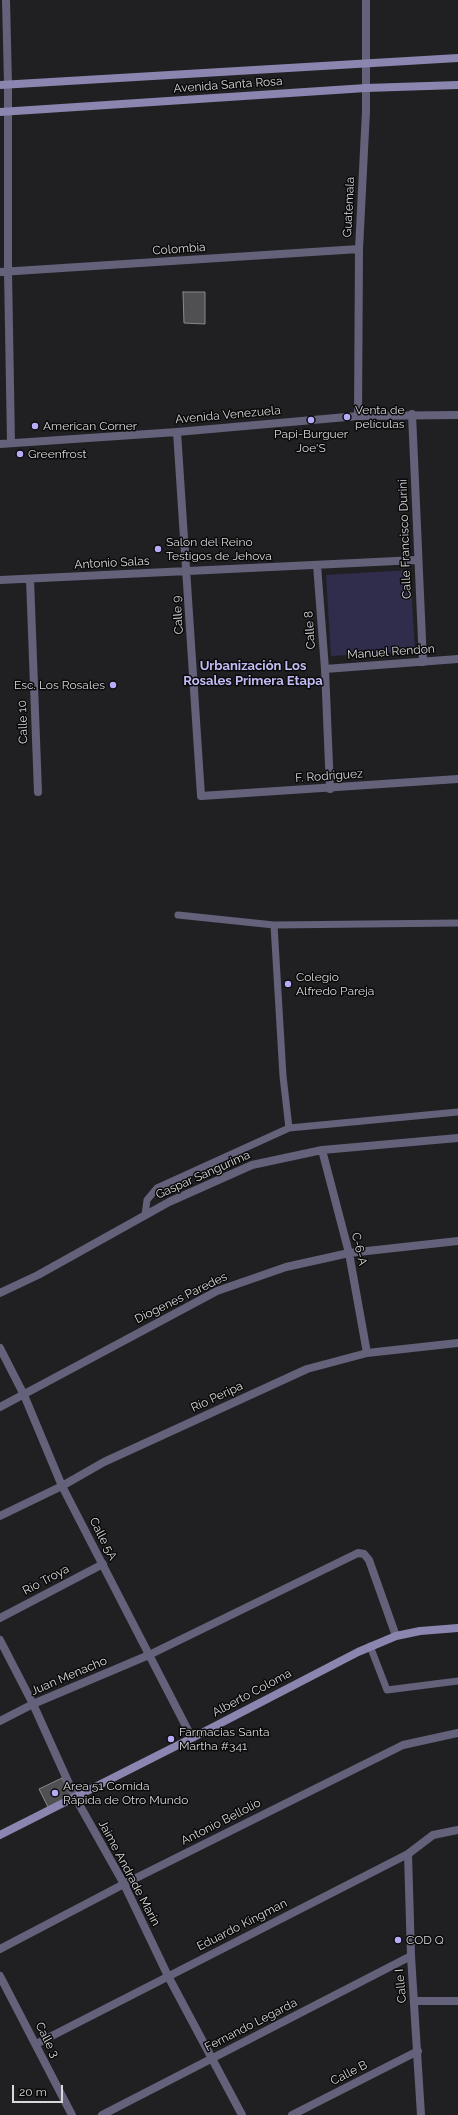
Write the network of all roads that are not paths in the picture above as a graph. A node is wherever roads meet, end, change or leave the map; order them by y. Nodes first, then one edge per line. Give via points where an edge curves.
1 (6, 0) edge
2 (366, 0) edge
3 (458, 58) edge
4 (367, 63) junction
5 (4, 84) edge
6 (458, 85) edge
7 (366, 88) junction
8 (4, 111) edge
9 (359, 249) junction
10 (4, 272) edge
11 (412, 414) junction
12 (458, 415) edge
13 (358, 416) junction
14 (177, 432) junction
15 (11, 443) junction
16 (0, 444) edge
17 (417, 560) junction
18 (317, 565) junction
19 (187, 571) junction
20 (30, 579) junction
21 (0, 580) edge
22 (458, 659) edge
23 (423, 662) junction
24 (325, 669) junction
25 (458, 779) edge
26 (330, 789) junction
27 (38, 792) dead end
28 (201, 796) joint
29 (178, 915) dead end
30 (458, 923) edge
31 (274, 925) junction
32 (458, 1112) edge
33 (289, 1128) junction
34 (458, 1138) edge
35 (322, 1150) junction
36 (146, 1215) junction
37 (458, 1241) edge
38 (349, 1253) junction
39 (0, 1292) edge
40 (458, 1343) edge
41 (0, 1348) edge
42 (367, 1353) junction
43 (24, 1395) junction
44 (0, 1407) edge
45 (62, 1486) junction
46 (0, 1516) edge
47 (102, 1564) junction
48 (0, 1618) edge
49 (458, 1628) edge
50 (396, 1636) junction
51 (0, 1640) edge
52 (370, 1646) junction
53 (149, 1655) junction
54 (458, 1681) edge
55 (33, 1704) junction
56 (0, 1721) edge
57 (458, 1733) edge
58 (192, 1738) junction
59 (75, 1798) junction
60 (458, 1830) edge
61 (0, 1835) edge
62 (408, 1854) junction
63 (124, 1884) junction
64 (0, 1949) edge
65 (411, 1956) junction
66 (0, 1976) edge
67 (168, 1976) junction
68 (415, 2001) junction
69 (458, 2001) edge
70 (36, 2044) junction
71 (418, 2051) junction
72 (213, 2058) junction
73 (72, 2115) edge
74 (102, 2115) edge
75 (242, 2115) edge
76 (292, 2115) edge
77 (421, 2115) edge

1 - 5 street
2 - 4 street, Guatemala
3 - 4 street, Avenida Santa Rosa
4 - 5 street, Avenida Santa Rosa
4 - 7 street, Guatemala
5 - 8 street
6 - 7 street, Avenida Santa Rosa
7 - 8 street, Avenida Santa Rosa
7 - 9 street, Guatemala
8 - 10 street
9 - 10 street, Colombia
9 - 13 street, Guatemala
10 - 15 street
11 - 12 street, Avenida Venezuela
11 - 13 street, Avenida Venezuela
11 - 17 street, Calle Francisco Durini
13 - 14 street, Avenida Venezuela
14 - 15 street, Avenida Venezuela
14 - 19 street, Calle 9
15 - 16 street, Avenida Venezuela
17 - 18 street, Antonio Salas
17 - 23 street, Calle Francisco Durini
18 - 19 street, Antonio Salas
18 - 24 street, Calle 8
19 - 20 street, Antonio Salas
19 - 28 street, Calle 9
20 - 21 street, Antonio Salas
20 - 27 street, Calle 10
22 - 23 street, Manuel Rendon
23 - 24 street, Manuel Rendon
24 - 26 street, Calle 8
25 - 26 street, F. Rodriguez
26 - 28 street, F. Rodriguez
29 - 31 lane
30 - 31 lane
31 - 33 lane
32 - 33 lane
33 - 36 lane via 157,1188 147,1200
34 - 35 street, Gaspar Sangurima
35 - 36 street, Gaspar Sangurima via 252,1165
35 - 38 street, C-6-A
36 - 39 street, Gaspar Sangurima
37 - 38 street, Diogenes Paredes
38 - 42 street, C-6-A
38 - 43 street, Diogenes Paredes via 286,1267 217,1291
40 - 42 street, Río Peripa
41 - 43 street, Calle 5A
42 - 45 street, Río Peripa via 307,1369 104,1462
43 - 44 street, Diogenes Paredes
43 - 45 street, Calle 5A
45 - 46 street, Río Peripa
45 - 47 street, Calle 5A
47 - 48 street, Río Troya
47 - 53 street, Calle 5A
49 - 50 street, Alberto Coloma
50 - 52 street, Alberto Coloma
50 - 53 street, Juan Menacho via 369,1560 364,1554 358,1553
51 - 55 street, Jaime Andrade Marin
52 - 54 lane via 387,1690
52 - 58 street, Alberto Coloma
53 - 55 street, Juan Menacho
53 - 58 street, Calle 5A
55 - 56 street, Juan Menacho
55 - 59 street, Jaime Andrade Marin
57 - 63 street, Antonio Bellolio via 403,1745
58 - 59 street, Alberto Coloma
59 - 61 street, Alberto Coloma
59 - 63 street, Jaime Andrade Marin
60 - 62 street, Eduardo Kingman via 433,1835
62 - 65 street, Calle I
62 - 67 street, Eduardo Kingman
63 - 64 street, Antonio Bellolio
63 - 67 street, Jaime Andrade Marin
65 - 68 street, Calle I
65 - 72 street, Fernando Legarda
66 - 70 street, Calle 3
67 - 70 street, Eduardo Kingman
67 - 72 street, Jaime Andrade Marin
68 - 69 street
68 - 71 street, Calle I
70 - 73 street, Calle 3
71 - 76 street, Calle B
71 - 77 street, Calle I
72 - 74 street, Fernando Legarda
72 - 75 street, Jaime Andrade Marin

